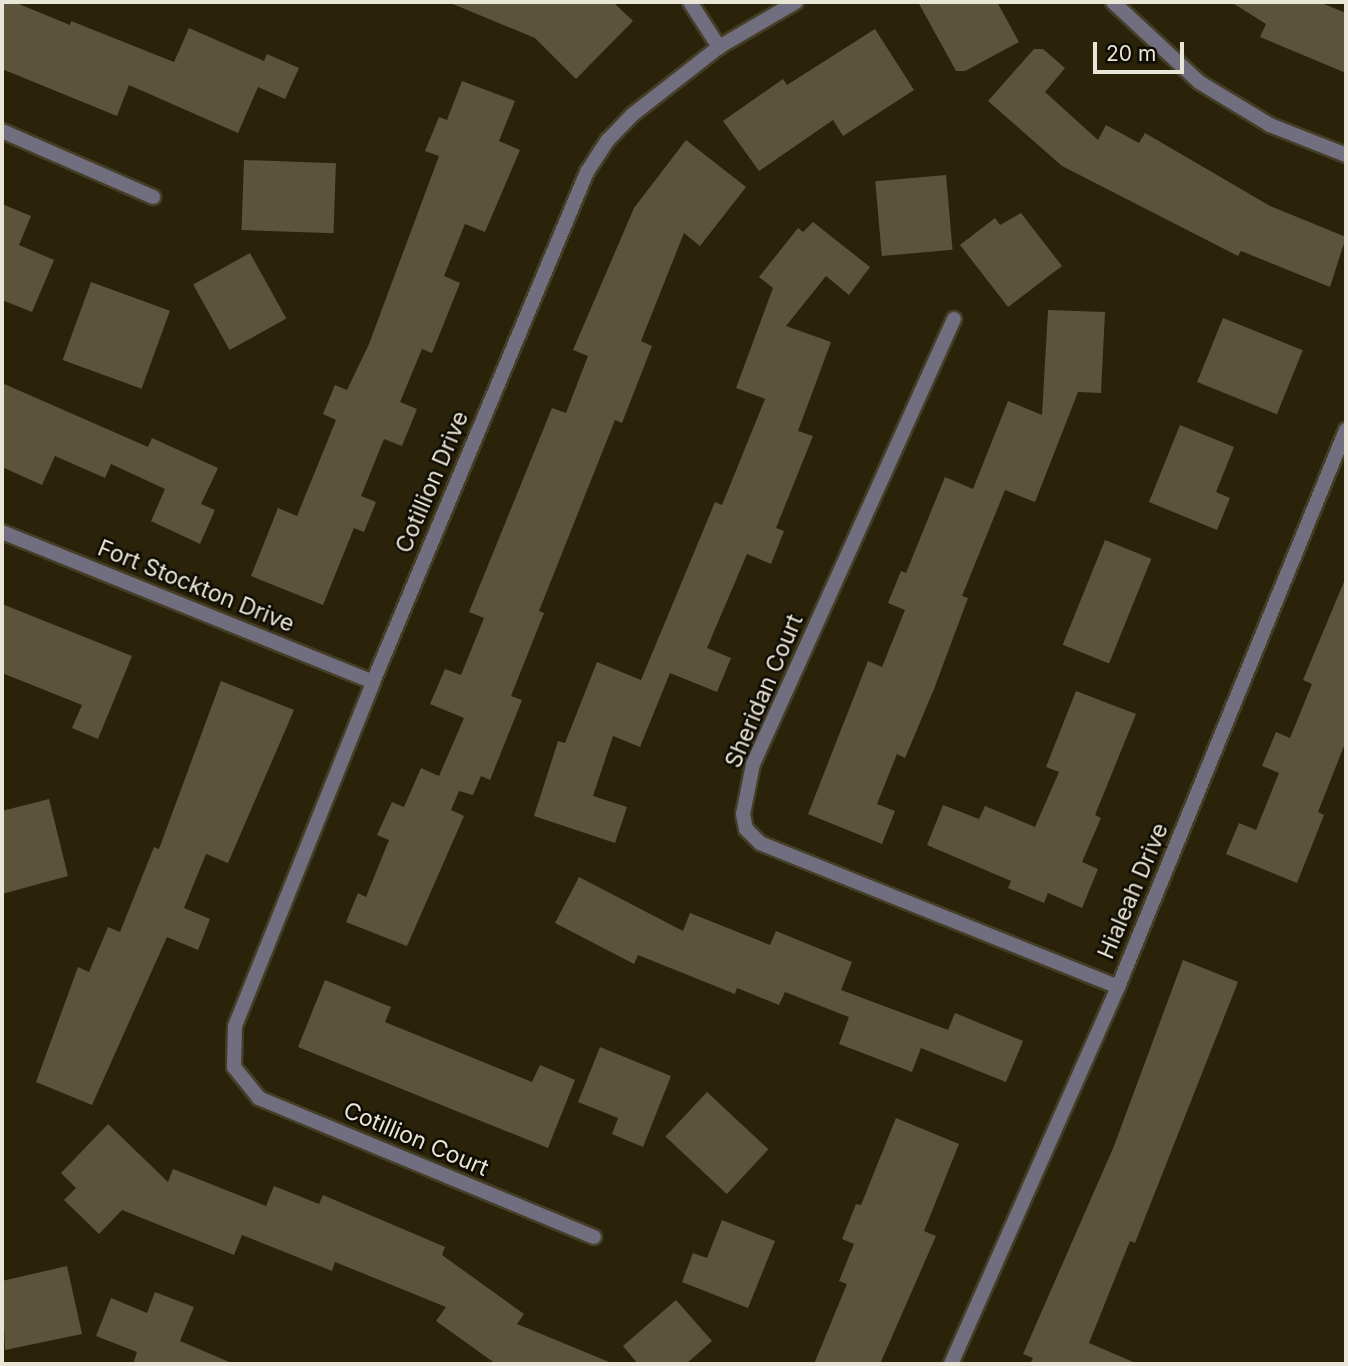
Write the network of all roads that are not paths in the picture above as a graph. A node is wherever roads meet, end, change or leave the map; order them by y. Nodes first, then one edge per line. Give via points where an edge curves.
1 (690, 2) edge
2 (796, 2) edge
3 (1113, 2) edge
4 (719, 47) junction
5 (2, 131) edge
6 (1346, 155) edge
7 (153, 197) dead end
8 (954, 319) dead end
9 (1346, 430) edge
10 (2, 532) edge
11 (373, 682) junction
12 (1118, 987) junction
13 (234, 1067) joint
14 (594, 1237) dead end
15 (951, 1364) edge

1 - 4 street
2 - 4 street, Cotillion Drive
3 - 6 street via 1199,82 1270,125
4 - 11 street, Cotillion Drive via 632,115 587,172
5 - 7 street
8 - 12 street, Sheridan Court via 754,764 743,814 746,829 761,843
9 - 12 street, Hialeah Drive
10 - 11 street, Fort Stockton Drive
11 - 13 street, Cotillion Drive via 235,1026
12 - 15 street, Hialeah Drive
13 - 14 street, Cotillion Court via 259,1098

